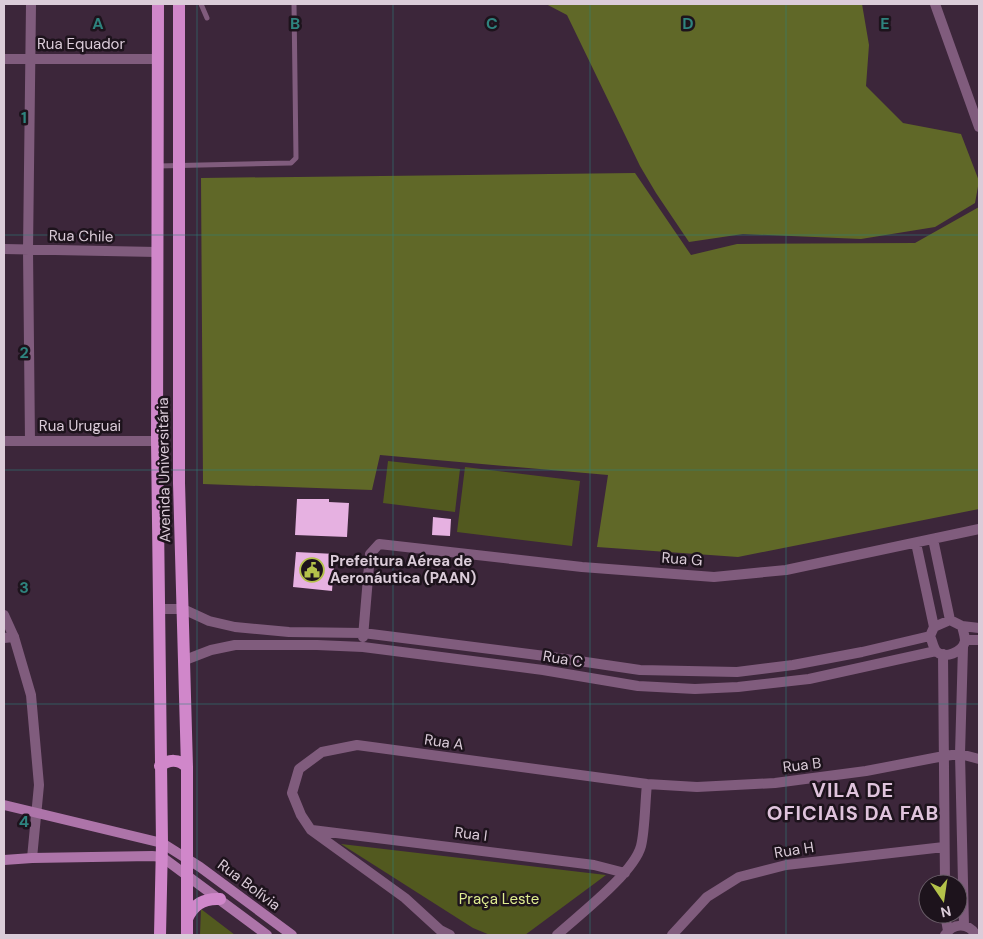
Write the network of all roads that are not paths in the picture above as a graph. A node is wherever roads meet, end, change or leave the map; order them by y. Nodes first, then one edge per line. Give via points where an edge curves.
1 (31, 4) edge
2 (158, 4) edge
3 (179, 4) edge
4 (201, 4) edge
5 (294, 4) edge
6 (935, 4) edge
7 (207, 18) dead end
8 (4, 59) edge
9 (31, 59) junction
10 (158, 59) junction
11 (979, 127) edge
12 (157, 166) junction
13 (179, 167) junction
14 (4, 250) edge
15 (28, 250) junction
16 (157, 252) junction
17 (4, 442) edge
18 (30, 442) junction
19 (157, 442) junction
20 (979, 529) edge
21 (933, 539) junction
22 (916, 543) junction
23 (181, 569) junction
24 (159, 570) junction
25 (159, 609) junction
26 (183, 609) junction
27 (4, 615) edge
28 (950, 620) junction
29 (962, 626) junction
30 (235, 627) junction
31 (979, 628) edge
32 (932, 631) junction
33 (290, 632) junction
34 (318, 633) junction
35 (363, 633) junction
36 (9, 638) edge
37 (979, 640) edge
38 (964, 643) junction
39 (235, 645) junction
40 (288, 645) junction
41 (317, 645) junction
42 (363, 647) junction
43 (940, 652) junction
44 (545, 656) junction
45 (185, 660) junction
46 (543, 670) junction
47 (737, 672) junction
48 (738, 687) junction
49 (960, 754) junction
50 (944, 756) junction
51 (979, 758) edge
52 (160, 766) junction
53 (187, 767) junction
54 (647, 784) junction
55 (4, 805) edge
56 (36, 812) junction
57 (312, 830) junction
58 (162, 843) junction
59 (944, 847) junction
60 (162, 857) junction
61 (32, 858) junction
62 (187, 858) junction
63 (4, 860) edge
64 (625, 874) junction
65 (945, 874) edge
66 (187, 875) junction
67 (220, 899) junction
68 (187, 919) junction
69 (974, 931) edge
70 (946, 933) edge
71 (160, 935) edge
72 (187, 935) edge
73 (267, 935) edge
74 (292, 935) edge
75 (450, 935) edge
76 (557, 935) edge
77 (672, 935) edge

1 - 9 street
2 - 10 main road, Avenida Universitária
3 - 13 main road, Avenida Universitária
4 - 7 lane
5 - 13 lane via 296,158 290,163
6 - 11 street
8 - 9 street, Rua Equador
9 - 10 street, Rua Equador
9 - 15 street
10 - 12 main road, Avenida Universitária
12 - 13 lane
12 - 16 main road, Avenida Universitária
13 - 23 main road, Avenida Universitária
14 - 15 street, Rua Chile
15 - 16 street, Rua Chile
15 - 18 street
16 - 19 main road, Avenida Universitária
17 - 18 street, Rua Uruguai
18 - 19 street, Rua Uruguai
19 - 24 main road, Avenida Universitária
20 - 21 street, Rua G
21 - 22 street, Rua G
21 - 28 street
22 - 32 street
22 - 35 street, Rua G via 786,570 714,577 582,567 379,544 370,554
23 - 24 main road
23 - 26 main road, Avenida Universitária
24 - 25 main road, Avenida Universitária
25 - 26 street
25 - 52 main road, Avenida Universitária
26 - 30 street, Rua C via 209,622
26 - 45 main road, Avenida Universitária
27 - 36 street
28 - 29 street
28 - 32 street
29 - 31 street
29 - 38 street
30 - 33 street, Rua C
30 - 39 street
32 - 43 street
32 - 47 street, Rua C via 862,652
33 - 34 street, Rua C
33 - 40 street
34 - 35 street, Rua C
34 - 41 street
35 - 42 street
35 - 44 street, Rua C
36 - 56 street via 31,696 39,784
37 - 38 street
38 - 43 street via 954,654
38 - 49 street
39 - 40 street, Rua C
39 - 45 street, Rua C
40 - 41 street, Rua C
41 - 42 street, Rua C
42 - 46 street, Rua C
43 - 48 street, Rua C via 809,680
43 - 50 street
44 - 46 street
44 - 47 street, Rua C via 640,670
45 - 53 main road, Avenida Universitária
46 - 48 street, Rua C via 638,686
47 - 48 street
49 - 50 street, Rua B
49 - 51 street, Rua B
49 - 69 street
50 - 54 street, Rua B via 866,771 775,783 697,788
50 - 59 street
52 - 53 main road via 175,761
52 - 58 main road, Avenida Universitária
53 - 62 main road, Avenida Universitária
54 - 57 street, Rua A via 357,745 322,752 299,769 292,793 301,815
54 - 64 street via 641,846
55 - 56 main road, Rua Bolívia
56 - 58 main road, Rua Bolívia
56 - 61 street
57 - 64 street, Rua I via 594,865
57 - 75 street, Rua A
58 - 60 main road, Avenida Universitária
58 - 62 main road, Rua Bolívia
59 - 65 street
59 - 77 street, Rua H via 786,865 739,877 707,897
60 - 61 main road
60 - 66 main road, Rua Bolívia
60 - 71 main road, Avenida Universitária
61 - 63 main road
62 - 66 main road, Avenida Universitária
62 - 74 main road, Rua Bolívia
64 - 76 street
66 - 67 main road, Rua Bolívia
66 - 68 main road, Avenida Universitária
67 - 68 main road via 201,902
67 - 73 main road, Rua Bolívia
68 - 72 main road, Avenida Universitária
69 - 70 street via 956,926

